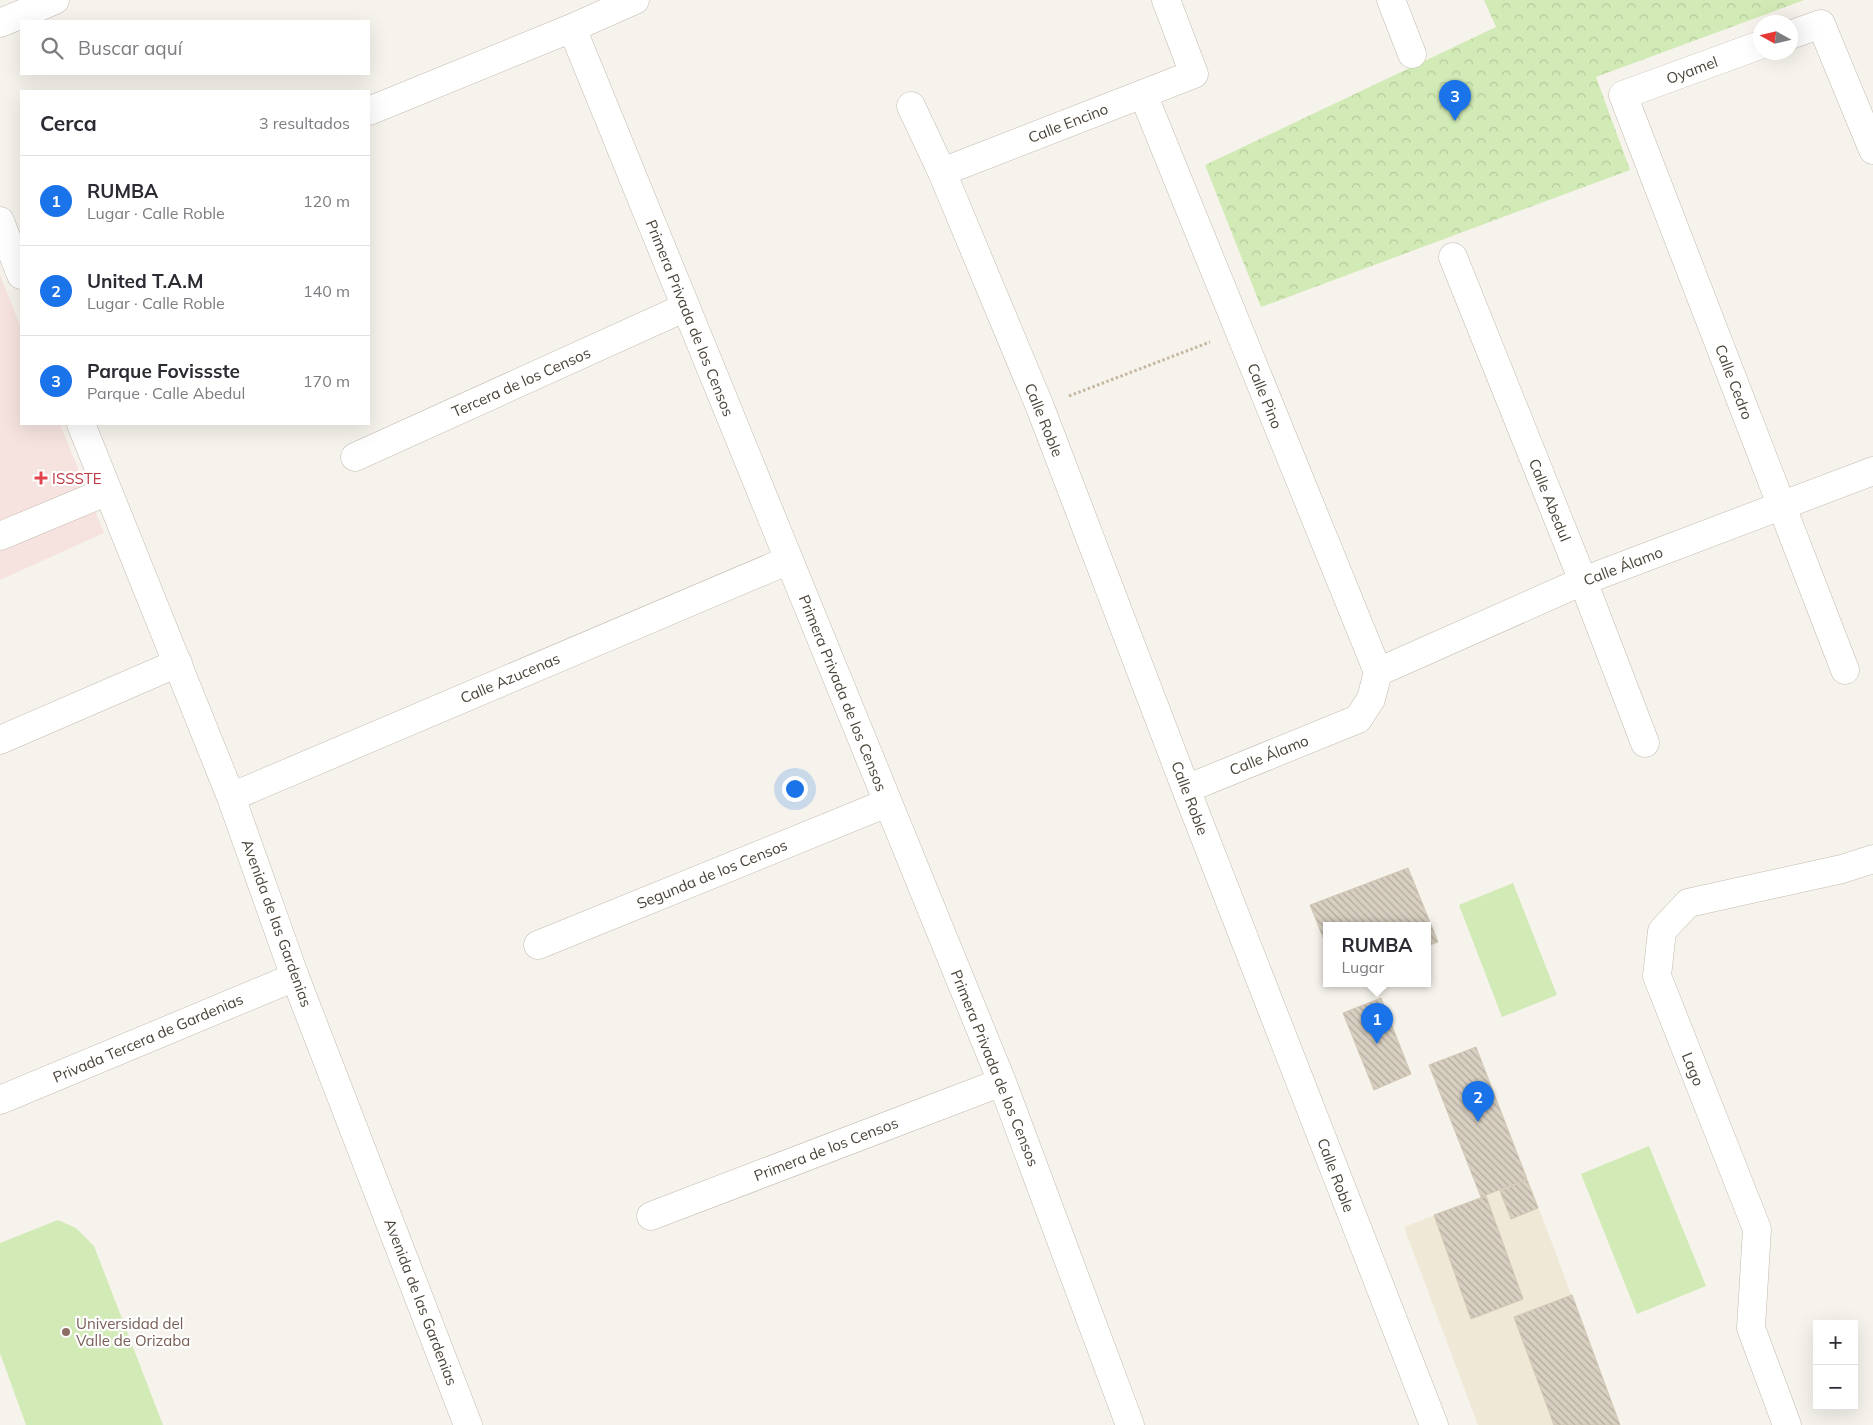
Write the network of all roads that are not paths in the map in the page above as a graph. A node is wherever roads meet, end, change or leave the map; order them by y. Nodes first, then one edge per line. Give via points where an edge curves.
1 (55, 0) edge
2 (635, 0) edge
3 (1166, 0) edge
4 (1391, 0) edge
5 (0, 23) edge
6 (572, 28) junction
7 (1798, 32) edge
8 (1753, 48) edge
9 (1412, 54) dead end
10 (1143, 94) junction
11 (1623, 95) joint
12 (911, 106) dead end
13 (370, 111) edge
14 (1873, 150) edge
15 (942, 172) junction
16 (0, 221) edge
17 (1453, 257) dead end
18 (19, 262) edge
19 (686, 307) junction
20 (81, 425) edge
21 (355, 458) dead end
22 (1873, 471) edge
23 (108, 491) junction
24 (1782, 505) junction
25 (0, 536) edge
26 (788, 560) junction
27 (1583, 581) junction
28 (178, 663) junction
29 (1845, 670) dead end
30 (1378, 672) junction
31 (0, 740) edge
32 (1645, 743) dead end
33 (1186, 789) junction
34 (232, 797) junction
35 (887, 802) junction
36 (1873, 859) edge
37 (538, 945) dead end
38 (295, 977) junction
39 (1002, 1082) junction
40 (0, 1100) edge
41 (651, 1216) dead end
42 (468, 1425) edge
43 (1130, 1425) edge
44 (1434, 1425) edge
45 (1787, 1425) edge

1 - 5 street
2 - 6 street
3 - 10 street, Calle Encino via 1194,74
4 - 9 street
6 - 13 street
6 - 19 street, Primera Privada de los Censos
7 - 14 street via 1821,24
8 - 11 street, Oyamel
10 - 15 street, Calle Encino
10 - 30 street, Calle Pino
11 - 24 street, Calle Cedro
12 - 15 street, Calle Roble
15 - 33 street, Calle Roble via 1040,407
16 - 18 street
17 - 27 street, Calle Abedul
19 - 21 street, Tercera de los Censos
19 - 26 street, Primera Privada de los Censos
20 - 23 street, Avenida de las Gardenias
22 - 24 street, Calle Álamo
23 - 25 street
23 - 28 street, Avenida de las Gardenias
24 - 27 street, Calle Álamo
24 - 29 street, Calle Cedro
26 - 34 street, Calle Azucenas
26 - 35 street, Primera Privada de los Censos
27 - 30 street, Calle Álamo
27 - 32 street, Calle Abedul
28 - 31 street
28 - 34 street, Avenida de las Gardenias
30 - 33 street, Calle Álamo via 1371,699 1358,719
33 - 44 street, Calle Roble
34 - 38 street, Avenida de las Gardenias
35 - 37 street, Segunda de los Censos
35 - 39 street, Primera Privada de los Censos
36 - 45 street, Lago via 1842,869 1688,903 1662,931 1656,976 1757,1229 1751,1328
38 - 40 street, Privada Tercera de Gardenias
38 - 42 street, Avenida de las Gardenias
39 - 41 street, Primera de los Censos
39 - 43 street, Primera Privada de los Censos

